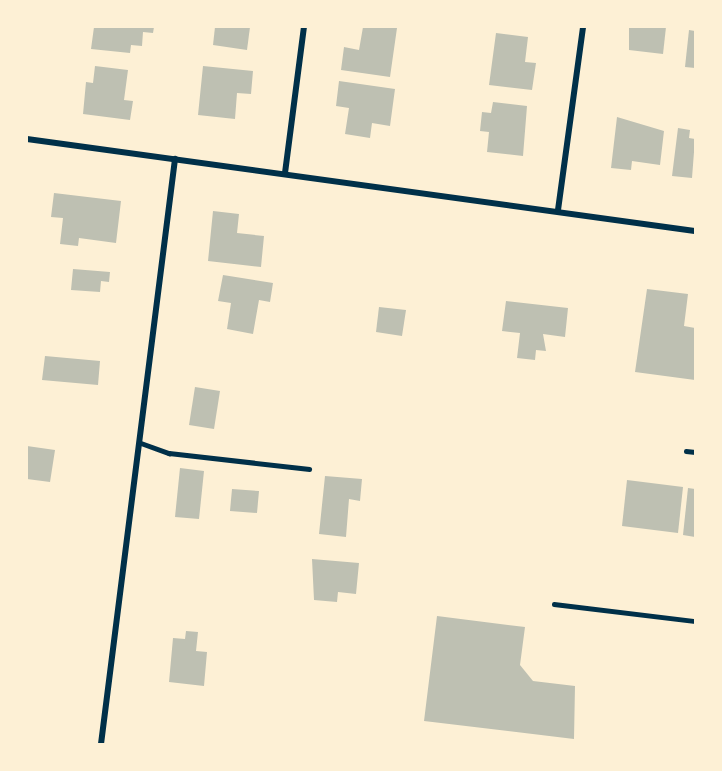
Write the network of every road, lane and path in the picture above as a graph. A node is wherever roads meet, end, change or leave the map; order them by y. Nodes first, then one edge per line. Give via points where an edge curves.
1 (304, 27) edge
2 (583, 27) edge
3 (27, 139) edge
4 (176, 159) junction
5 (285, 173) junction
6 (558, 210) junction
7 (695, 231) edge
8 (141, 443) junction
9 (686, 451) dead end
10 (695, 452) edge
11 (309, 469) dead end
12 (554, 604) dead end
13 (695, 621) edge
14 (101, 744) edge

1 - 5 street
2 - 6 street
3 - 4 street
4 - 5 street
4 - 8 street
5 - 6 street
6 - 7 street
8 - 11 lane via 169,453
8 - 14 street
9 - 10 lane
12 - 13 lane

